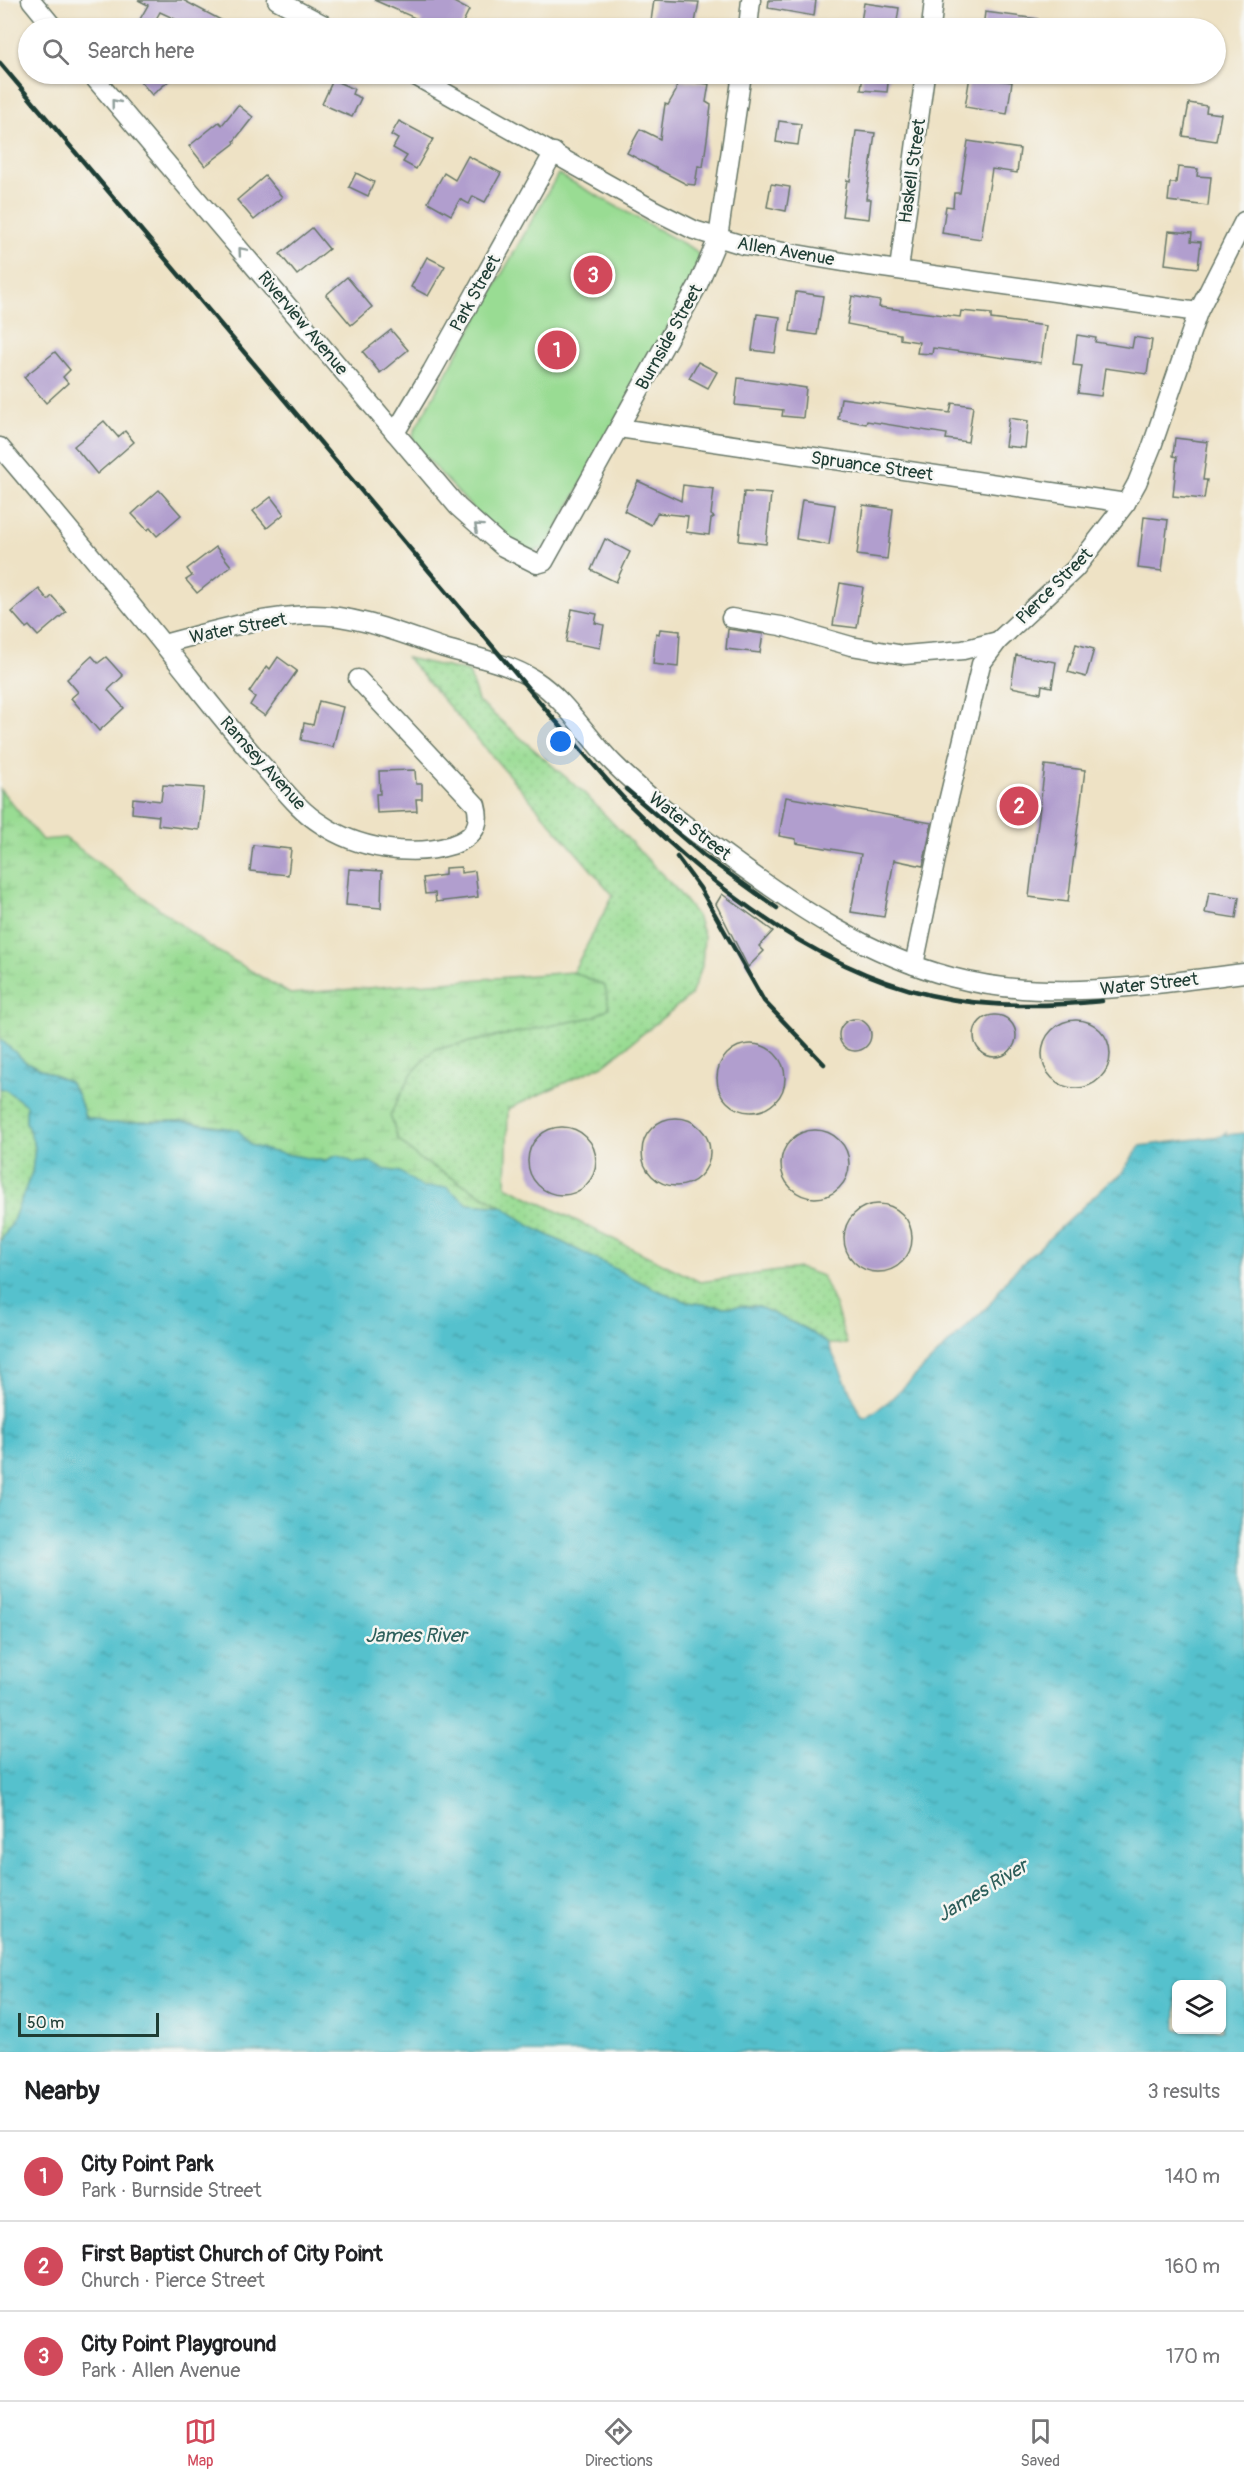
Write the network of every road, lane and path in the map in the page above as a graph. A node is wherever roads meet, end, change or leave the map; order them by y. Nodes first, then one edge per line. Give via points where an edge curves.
1 (31, 0) edge
2 (277, 0) edge
3 (751, 0) edge
4 (934, 0) edge
5 (46, 18) edge
6 (311, 18) edge
7 (749, 18) edge
8 (932, 18) edge
9 (99, 84) edge
10 (430, 84) edge
11 (741, 84) edge
12 (924, 84) edge
13 (554, 152) junction
14 (1244, 221) edge
15 (718, 238) junction
16 (899, 269) junction
17 (1198, 312) junction
18 (619, 428) junction
19 (395, 433) junction
20 (0, 447) edge
21 (1126, 503) junction
22 (526, 561) joint
23 (731, 618) dead end
24 (998, 641) junction
25 (163, 644) junction
26 (358, 679) dead end
27 (914, 965) junction
28 (1244, 973) edge

1 - 5 street
2 - 6 street
3 - 7 street
4 - 8 street
19 -> 9 street, Riverview Avenue
10 - 13 street, Allen Avenue
11 - 15 street, Burnside Street
12 - 16 street, Haskell Street
13 - 15 street, Allen Avenue via 654,210
13 - 19 street, Park Street
14 - 17 street, Pierce Street
15 - 16 street, Allen Avenue
15 - 18 street, Burnside Street via 698,285
16 - 17 street, Allen Avenue
17 - 21 street, Pierce Street via 1152,446
18 - 21 street, Spruance Street
18 - 22 street, Burnside Street via 544,562
22 -> 19 street, Riverview Avenue via 478,527
20 - 25 street, Ramsey Avenue
21 - 24 street, Pierce Street via 1075,569
23 - 24 street via 770,623 851,646 904,655 963,650
24 - 27 street, Pierce Street via 977,674
25 - 26 street, Ramsey Avenue via 226,724 300,808 320,824 366,844 400,849 424,850 466,840 478,823 476,805
25 - 27 street, Water Street via 311,615 363,623 512,668 553,696 613,764 696,834 813,916
27 - 28 street, Water Street via 995,986 1048,991 1120,988

